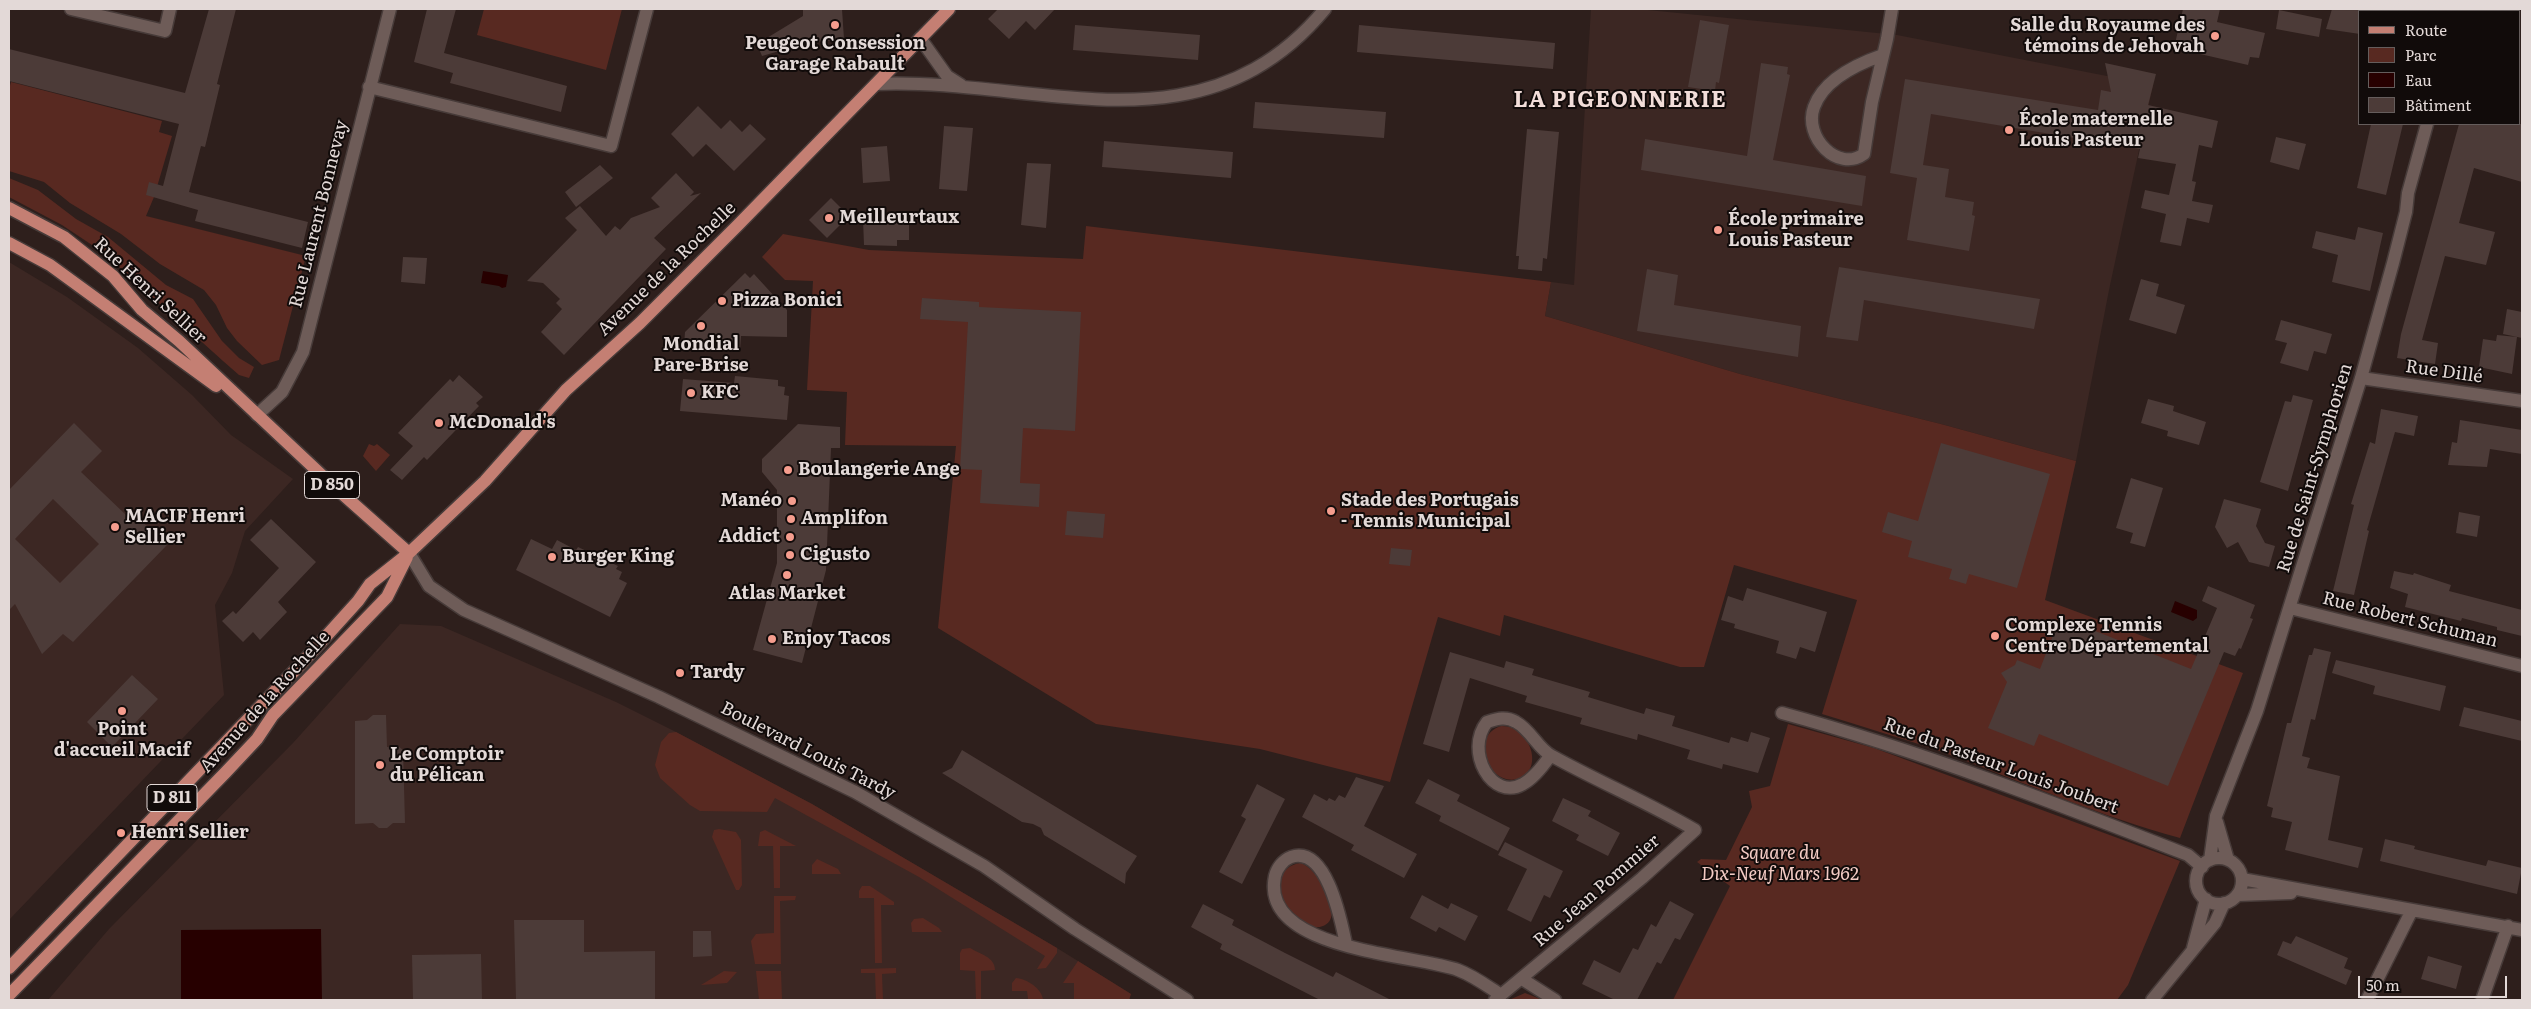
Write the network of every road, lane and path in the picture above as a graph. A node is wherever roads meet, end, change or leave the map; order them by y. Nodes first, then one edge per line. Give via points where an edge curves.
1 (71, 9) edge
2 (170, 9) edge
3 (390, 9) edge
4 (647, 9) edge
5 (949, 9) edge
6 (1325, 9) edge
7 (1892, 9) edge
8 (920, 38) junction
9 (1883, 55) junction
10 (876, 84) junction
11 (369, 87) junction
12 (968, 88) junction
13 (2426, 125) edge
14 (9, 208) edge
15 (9, 243) edge
16 (2361, 378) junction
17 (2522, 401) edge
18 (257, 415) junction
19 (409, 553) junction
20 (2290, 608) junction
21 (2522, 666) edge
22 (1782, 714) dead end
23 (1550, 756) junction
24 (2216, 816) junction
25 (2228, 860) junction
26 (2206, 864) junction
27 (2242, 879) junction
28 (2309, 892) junction
29 (2238, 895) junction
30 (2206, 899) junction
31 (2224, 903) junction
32 (2412, 910) junction
33 (2508, 926) junction
34 (2522, 930) edge
35 (1346, 944) junction
36 (2192, 950) junction
37 (9, 968) edge
38 (1522, 979) junction
39 (9, 995) edge
40 (1498, 998) edge
41 (1187, 1000) edge
42 (1556, 1000) edge
43 (2152, 1000) edge
44 (2367, 1000) edge
45 (2482, 1000) edge

1 - 2 street via 165,31
3 - 11 street, Rue Laurent Bonnevay
4 - 11 street via 612,146
5 - 8 main road, Avenue de la Rochelle / D 811
6 - 12 street via 1291,44 1249,72 1221,85 1174,97 1126,101
7 - 9 street
8 - 10 main road, Avenue de la Rochelle / D 811
8 - 12 street via 947,76
9 - 9 street via 1847,70 1818,98 1811,116 1820,146 1827,152 1852,159 1864,154
10 - 12 street via 920,83
10 - 19 main road, Avenue de la Rochelle / D 811 via 640,323 566,390 484,482
11 - 18 street, Rue Laurent Bonnevay via 303,352 282,392
13 - 16 street, Rue de Saint-Symphorien
14 - 18 main road, Rue Henri Sellier / D 850 via 64,237 112,276 142,310
15 - 18 main road, Rue Henri Sellier / D 850 via 50,265
16 - 17 street, Rue Dillé
16 - 20 street, Rue de Saint-Symphorien
18 - 19 main road, Rue Henri Sellier / D 850
19 - 37 main road, Avenue de la Rochelle / D 811 via 370,584 302,663
19 - 39 main road, Avenue de la Rochelle / D 811 via 387,597 273,715 257,739 226,772
19 - 41 street, Boulevard Louis Tardy / D 850 via 430,586 464,610 658,697 855,792 984,866 1074,929
20 - 21 street, Rue Robert Schuman
20 - 24 street, Rue de Saint-Symphorien via 2257,711
22 - 26 street, Rue du Pasteur Louis Joubert via 1879,740 1997,782
23 - 23 street via 1530,733 1506,718 1487,722 1478,737 1479,761 1492,779 1501,785 1523,784
23 - 38 street, Rue Jean Pommier via 1696,830
24 - 25 street
24 - 26 street, Rue de Saint-Symphorien
25 - 26 street via 2216,858
25 - 27 street via 2238,868
26 - 30 street, Rue de Saint-Symphorien via 2196,880 2200,894
27 - 28 street
27 - 29 street
28 - 29 street
28 - 32 street
29 - 31 street
30 - 31 street via 2212,903
30 - 36 street
31 - 36 street via 2215,923
32 - 33 street
32 - 44 street
33 - 34 street
33 - 45 street
35 - 35 street via 1299,927 1280,908 1275,875 1280,864 1300,855 1321,869 1336,904
35 - 40 street via 1385,956 1457,970 1473,976
36 - 43 street
38 - 40 street, Rue Jean Pommier
38 - 42 street

